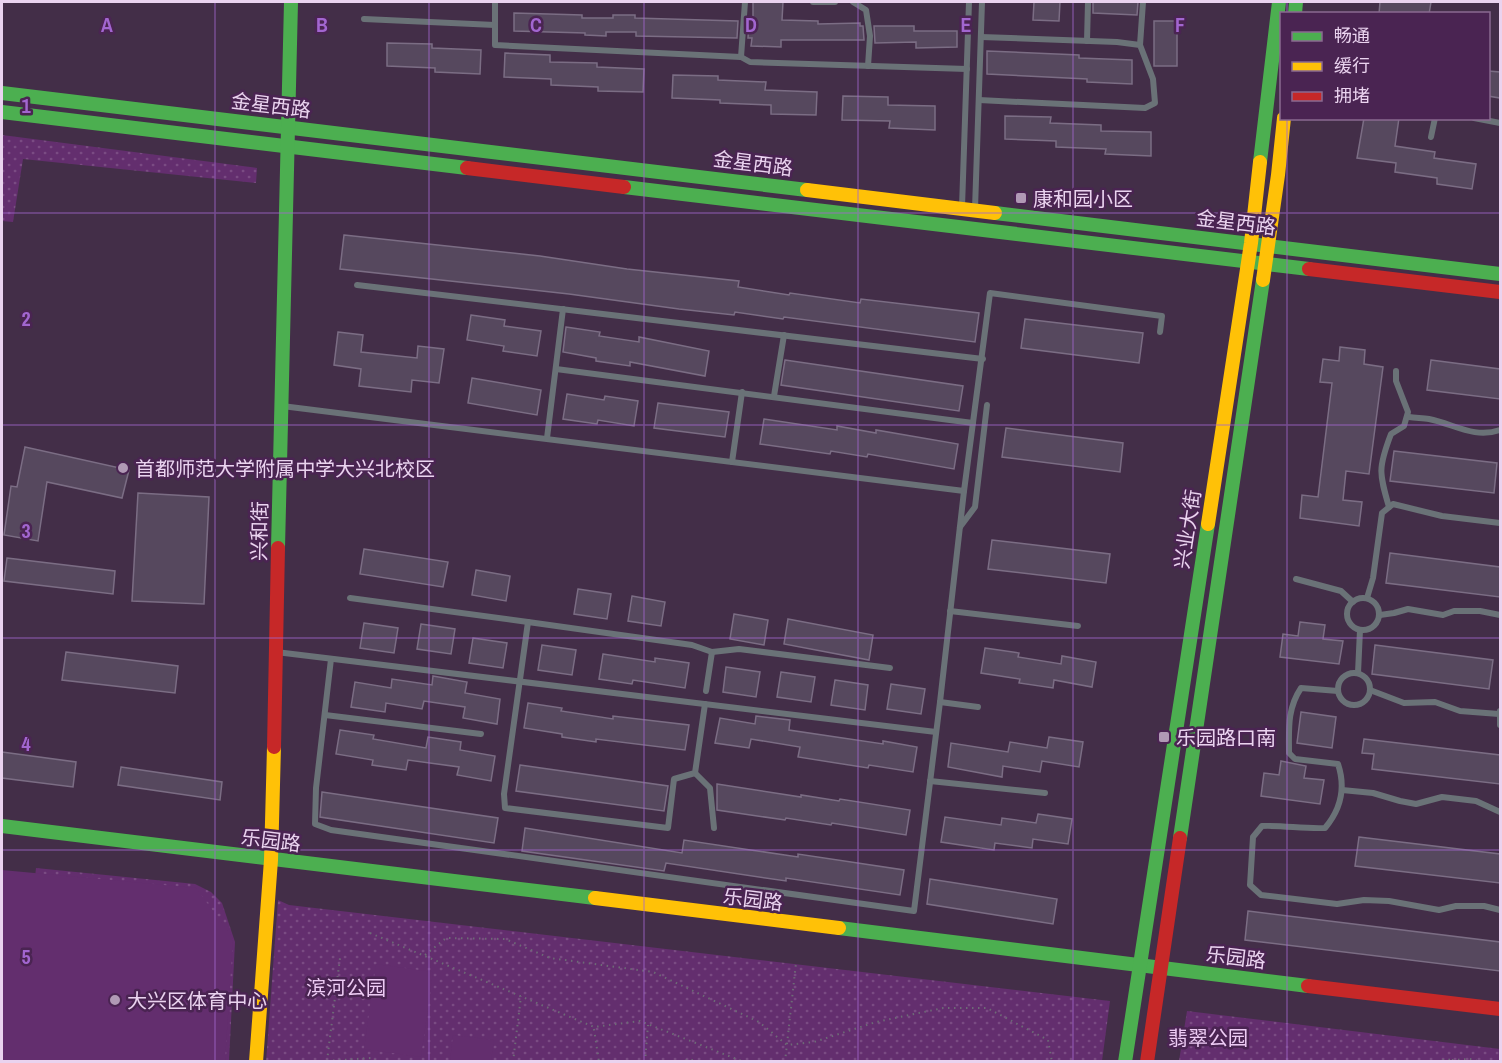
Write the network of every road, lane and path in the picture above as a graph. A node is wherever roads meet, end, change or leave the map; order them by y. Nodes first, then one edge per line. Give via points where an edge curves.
1 (291, 2) edge
2 (495, 2) edge
3 (745, 2) edge
4 (813, 2) edge
5 (835, 2) edge
6 (853, 2) edge
7 (969, 2) edge
8 (982, 2) edge
9 (1088, 2) edge
10 (1143, 2) edge
11 (1279, 2) edge
12 (363, 19) dead end
13 (495, 25) junction
14 (981, 37) junction
15 (1087, 41) junction
16 (1140, 45) junction
17 (741, 57) junction
18 (868, 66) junction
19 (967, 69) junction
20 (2, 93) edge
21 (979, 100) junction
22 (2, 112) edge
23 (1284, 120) edge
24 (1435, 120) edge
25 (1484, 120) edge
26 (1500, 123) edge
27 (288, 127) junction
28 (1431, 137) dead end
29 (287, 146) junction
30 (969, 209) junction
31 (1251, 243) junction
32 (1267, 245) junction
33 (1248, 263) junction
34 (1264, 264) junction
35 (1500, 274) edge
36 (357, 285) dead end
37 (1500, 292) edge
38 (563, 309) junction
39 (1160, 332) dead end
40 (784, 335) junction
41 (983, 359) junction
42 (556, 369) junction
43 (1396, 371) dead end
44 (742, 392) junction
45 (774, 396) junction
46 (987, 405) dead end
47 (282, 406) junction
48 (1409, 417) dead end
49 (974, 423) junction
50 (1500, 430) edge
51 (547, 438) junction
52 (732, 462) junction
53 (964, 491) junction
54 (1389, 507) junction
55 (1500, 523) edge
56 (960, 527) junction
57 (1296, 579) dead end
58 (350, 598) dead end
59 (1367, 598) junction
60 (1353, 602) junction
61 (950, 611) junction
62 (1380, 615) junction
63 (1500, 615) edge
64 (528, 622) junction
65 (1078, 626) dead end
66 (1360, 630) junction
67 (276, 652) junction
68 (712, 652) junction
69 (331, 659) junction
70 (890, 668) dead end
71 (1358, 673) junction
72 (520, 682) junction
73 (1370, 690) junction
74 (706, 691) dead end
75 (1338, 691) junction
76 (940, 702) junction
77 (705, 704) junction
78 (978, 707) dead end
79 (1500, 713) edge
80 (325, 715) junction
81 (1500, 724) edge
82 (936, 732) junction
83 (481, 734) dead end
84 (695, 773) junction
85 (930, 782) junction
86 (1342, 790) junction
87 (1045, 794) dead end
88 (1500, 812) edge
89 (2, 826) edge
90 (714, 828) dead end
91 (271, 860) junction
92 (1500, 910) edge
93 (370, 933) dead end
94 (425, 956) junction
95 (340, 958) dead end
96 (796, 963) dead end
97 (1139, 965) junction
98 (1161, 968) junction
99 (521, 996) junction
100 (1500, 1009) edge
101 (648, 1024) junction
102 (594, 1027) junction
103 (787, 1045) junction
104 (327, 1061) edge
105 (1438, 1061) edge
106 (1453, 1061) edge
107 (256, 1062) edge
108 (378, 1062) edge
109 (513, 1062) edge
110 (599, 1062) edge
111 (645, 1062) edge
112 (680, 1062) edge
113 (696, 1062) edge
114 (744, 1062) edge
115 (785, 1062) edge
116 (1052, 1062) edge
117 (1125, 1062) edge
118 (1147, 1062) edge
119 (1317, 1062) edge
120 (1332, 1062) edge
121 (1429, 1062) edge
122 (1481, 1062) edge

1 - 27 main road, 兴和街
2 - 13 lane
3 - 17 lane
4 - 5 lane
6 - 18 lane via 867,10
7 - 19 lane
8 - 14 lane
9 - 15 lane
10 - 16 lane
11 - 31 main road, 兴业大街
12 - 13 lane
13 - 17 lane via 495,45
14 - 15 lane
14 - 21 lane
15 - 16 lane
16 - 21 lane via 1153,79 1155,103 1145,108
17 - 18 lane via 750,62
18 - 19 lane
19 - 30 lane
20 - 27 main road, 金星西路
21 - 30 lane
22 - 29 main road, 金星西路
23 - 32 main road, 兴业大街
24 - 28 lane
25 - 26 lane
27 - 29 main road, 兴和街
27 - 30 main road, 金星西路
29 - 33 main road, 金星西路
29 - 47 main road, 兴和街
30 - 31 main road, 金星西路
31 - 32 main road, 金星西路
31 - 33 main road, 兴业大街
32 - 34 main road, 兴业大街
32 - 35 main road, 金星西路
33 - 34 main road, 金星西路
33 - 97 main road, 兴业大街
34 - 37 main road, 金星西路
34 - 98 main road, 兴业大街
36 - 38 lane
38 - 40 lane
38 - 42 lane
39 - 41 lane via 1162,316 990,293
40 - 41 lane
40 - 45 lane
41 - 49 lane
42 - 44 lane
42 - 51 lane
43 - 54 lane via 1407,412 1404,426 1391,434 1382,462 1381,485
44 - 45 lane
44 - 52 lane
45 - 49 lane
46 - 56 lane via 975,507
47 - 51 lane
47 - 67 main road, 兴和街
48 - 50 lane via 1430,419 1466,432 1489,434
49 - 53 lane
51 - 52 lane
52 - 53 lane
53 - 56 lane
54 - 55 lane via 1393,504 1442,516
54 - 59 lane via 1382,513
56 - 61 lane
57 - 60 lane via 1341,591
58 - 64 lane
59 - 60 lane
59 - 62 lane via 1376,604
60 - 66 lane via 1348,610 1349,620
61 - 65 lane
61 - 76 lane
62 - 63 lane via 1408,609 1443,615 1480,611
62 - 66 lane via 1376,625
64 - 68 lane via 692,645
64 - 72 lane
66 - 71 lane
67 - 69 lane
67 - 91 main road, 兴和街
68 - 70 lane via 739,649
68 - 74 lane
69 - 72 lane
69 - 80 lane
71 - 73 lane via 1367,679
71 - 75 lane via 1343,677
72 - 77 lane
72 - 84 lane via 504,794 506,808 668,828 674,779
73 - 75 lane via 1366,700 1356,705 1346,703
73 - 79 lane via 1404,703 1435,702 1460,711
75 - 86 lane via 1301,688 1291,702 1289,753 1295,759 1338,764
76 - 78 lane
76 - 82 lane
77 - 82 lane
77 - 84 lane
79 - 81 lane
80 - 83 lane
80 - 85 lane via 315,824 331,830 914,911
82 - 85 lane
84 - 90 lane via 710,788
85 - 87 lane
86 - 88 lane via 1416,804 1442,797 1476,801
86 - 92 lane via 1336,815 1325,828 1262,826 1253,837 1250,885 1261,895 1337,904 1364,900 1439,910 1456,906
89 - 91 main road, 乐园路
91 - 97 main road, 乐园路
91 - 107 main road, 兴和街
93 - 94 path
94 - 99 path
94 - 103 path via 446,938 505,939 550,958 652,972 759,1022
95 - 104 path
96 - 103 path
97 - 98 main road, 乐园路
97 - 117 main road, 兴业大街
98 - 100 main road, 乐园路
98 - 118 main road, 兴业大街
99 - 102 path
99 - 109 path
101 - 102 path via 640,1021
101 - 111 path
101 - 114 path
102 - 110 path
103 - 115 path
103 - 116 path via 814,1042 876,1022 943,1008 987,1008 1048,1040
104 - 108 path via 371,1058
105 - 106 path
105 - 121 path
106 - 122 path
112 - 113 path
119 - 120 path

